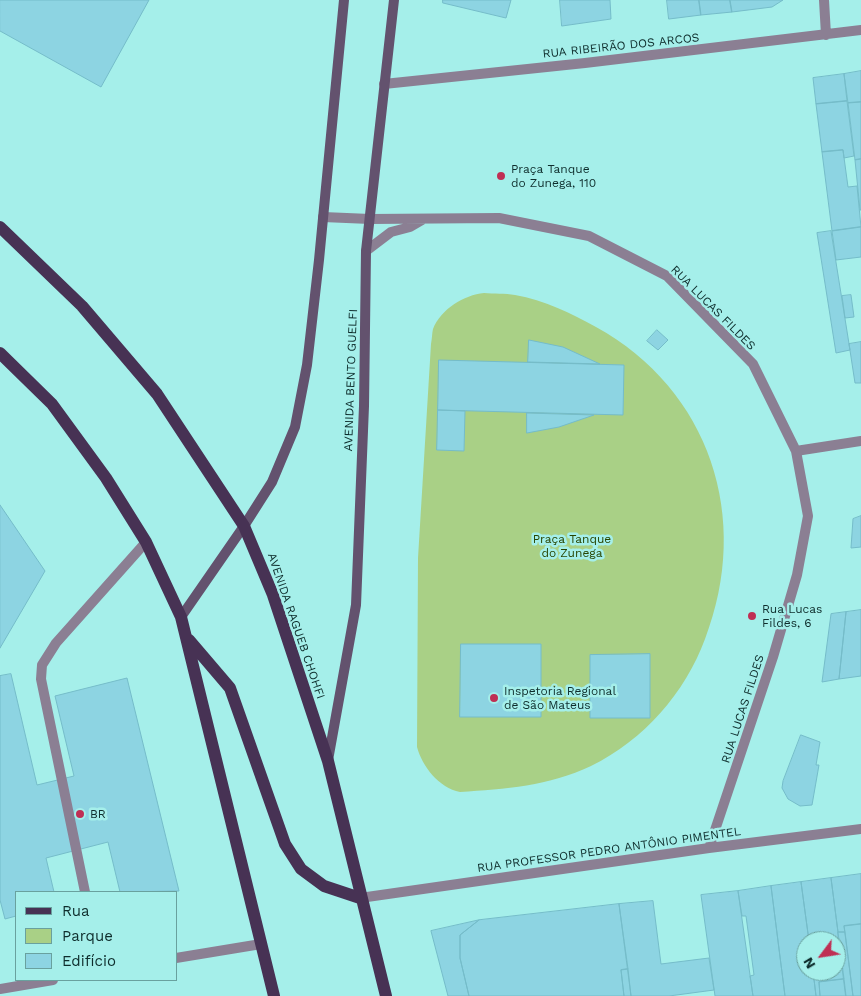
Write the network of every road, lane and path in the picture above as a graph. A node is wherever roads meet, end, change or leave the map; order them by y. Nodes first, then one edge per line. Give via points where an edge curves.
1 (344, 0) edge
2 (394, 0) edge
3 (824, 0) edge
4 (861, 30) edge
5 (826, 35) junction
6 (384, 84) junction
7 (323, 217) junction
8 (426, 218) junction
9 (370, 219) junction
10 (0, 227) edge
11 (366, 250) junction
12 (0, 353) edge
13 (861, 442) edge
14 (796, 451) junction
15 (244, 526) junction
16 (146, 542) junction
17 (181, 617) junction
18 (187, 638) junction
19 (328, 761) junction
20 (861, 829) edge
21 (709, 848) junction
22 (85, 891) edge
23 (360, 898) junction
24 (261, 944) junction
25 (178, 958) edge
26 (48, 981) edge
27 (0, 989) edge
28 (274, 996) edge
29 (386, 996) edge

1 - 7 main road
2 - 6 main road, AVENIDA BENTO GUELFI
3 - 5 street
4 - 5 street, RUA RIBEIRÃO DOS ARCOS
5 - 6 street, RUA RIBEIRÃO DOS ARCOS
6 - 9 main road, AVENIDA BENTO GUELFI
7 - 9 street, RUA LUCAS FILDES
7 - 15 main road via 307,364 295,427 272,482
8 - 9 street, RUA LUCAS FILDES
8 - 11 street, RUA LUCAS FILDES via 391,232
8 - 14 street, RUA LUCAS FILDES via 499,218 590,236 667,276 752,364
9 - 11 main road, AVENIDA BENTO GUELFI
10 - 15 main road, AVENIDA RAGUEB CHOHFI via 82,306 157,394
11 - 19 main road, AVENIDA BENTO GUELFI via 356,605
12 - 16 main road via 52,404 106,478
13 - 14 street
14 - 21 street, RUA LUCAS FILDES via 808,516 797,575
15 - 17 main road
15 - 19 main road, AVENIDA RAGUEB CHOHFI via 273,595
16 - 17 main road
16 - 22 street via 56,643 42,665 41,679
17 - 18 main road
18 - 23 main road via 230,688 285,844 301,869 324,886
18 - 24 main road
19 - 23 main road, AVENIDA RAGUEB CHOHFI
20 - 21 street, RUA PROFESSOR PEDRO ANTÔNIO PIMENTEL
21 - 23 street, RUA PROFESSOR PEDRO ANTÔNIO PIMENTEL
23 - 29 main road, AVENIDA RAGUEB CHOHFI
24 - 25 street
24 - 28 main road
26 - 27 street

